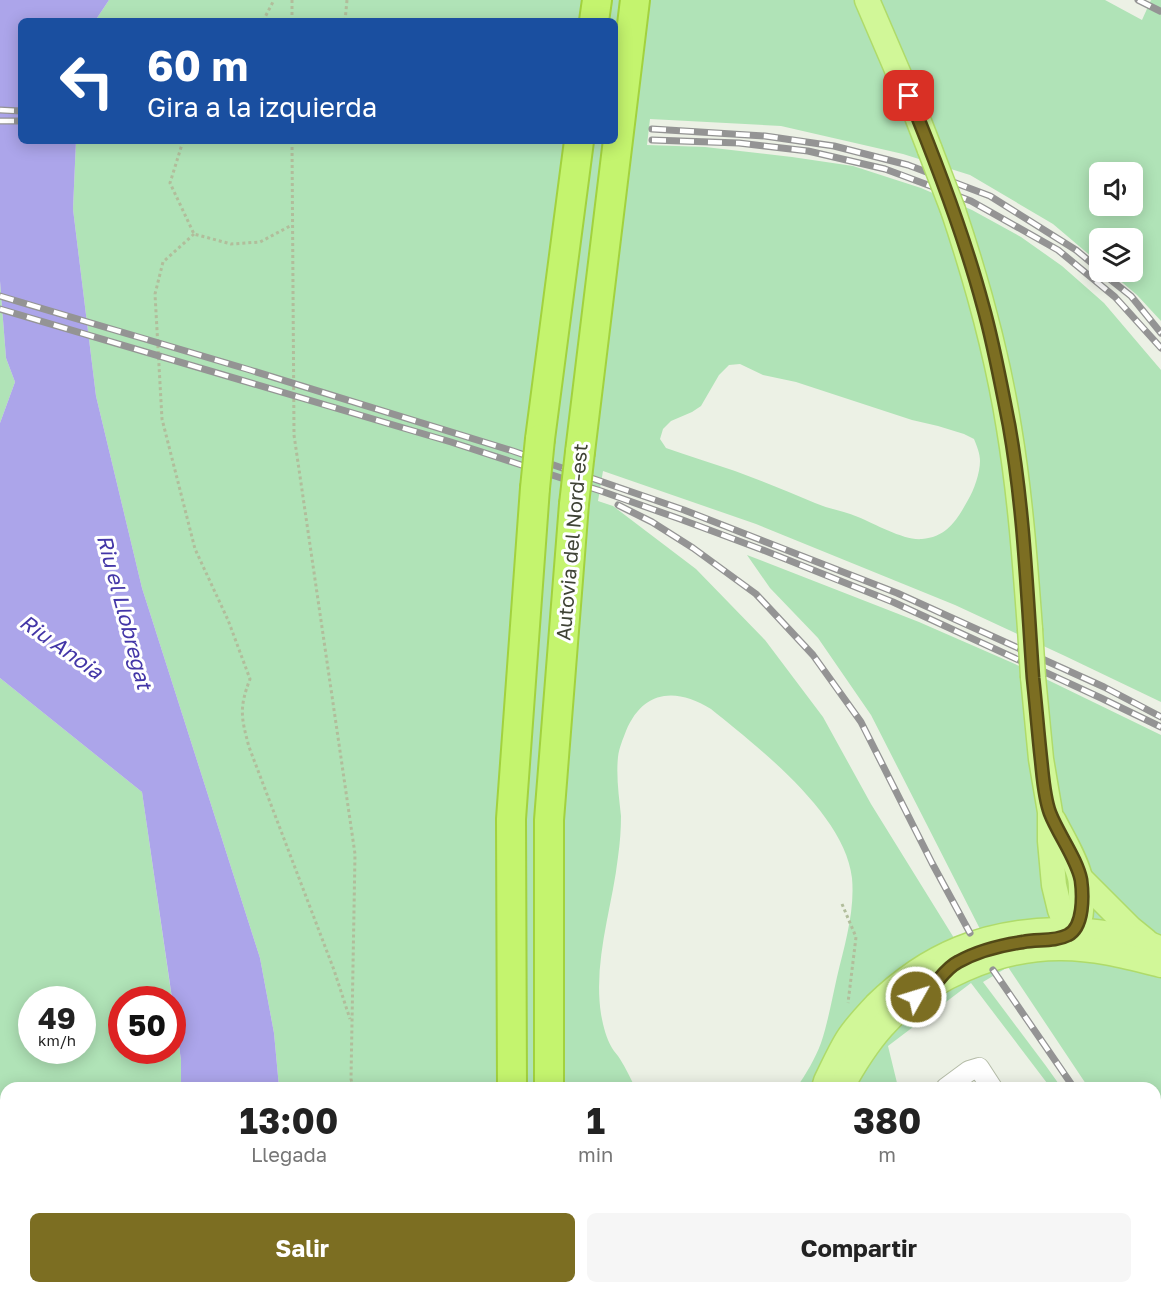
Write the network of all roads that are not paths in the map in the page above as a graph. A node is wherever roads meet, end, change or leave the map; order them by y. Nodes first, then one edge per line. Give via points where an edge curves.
1 (597, 0) edge
2 (635, 0) edge
3 (867, 0) edge
4 (594, 18) edge
5 (618, 140) edge
6 (579, 144) edge
7 (617, 144) edge
8 (1050, 812) junction
9 (1081, 879) junction
10 (1054, 885) junction
11 (1074, 930) junction
12 (1026, 931) junction
13 (1157, 953) edge
14 (1120, 955) junction
15 (933, 986) junction
16 (512, 1082) edge
17 (549, 1082) edge
18 (826, 1082) edge
19 (844, 1082) edge
20 (954, 1082) edge
21 (988, 1082) edge

1 - 4 highway
2 - 5 highway, Autovia del Nord-est, bridge
3 - 8 main road, bridge via 953,210 983,307 1009,427 1020,509 1041,759
6 - 16 highway, Autovia del Nord-est, bridge via 535,488 511,819
7 - 17 highway, Autovia del Nord-est, bridge via 574,504 549,820
8 - 9 main road
8 - 10 main road
9 - 11 main road via 1082,909
9 - 13 main road
10 - 11 main road via 1065,923
10 - 12 main road via 1040,918
11 - 12 main road
11 - 13 main road via 1107,933
11 - 14 main road
11 - 15 main road via 1054,939 989,949 957,962
12 - 18 main road via 984,940 942,956 900,983 862,1019
13 - 14 main road
14 - 15 main road via 1061,948 1014,952 969,966
15 - 19 main road via 884,1025
20 - 21 lane via 979,1068

